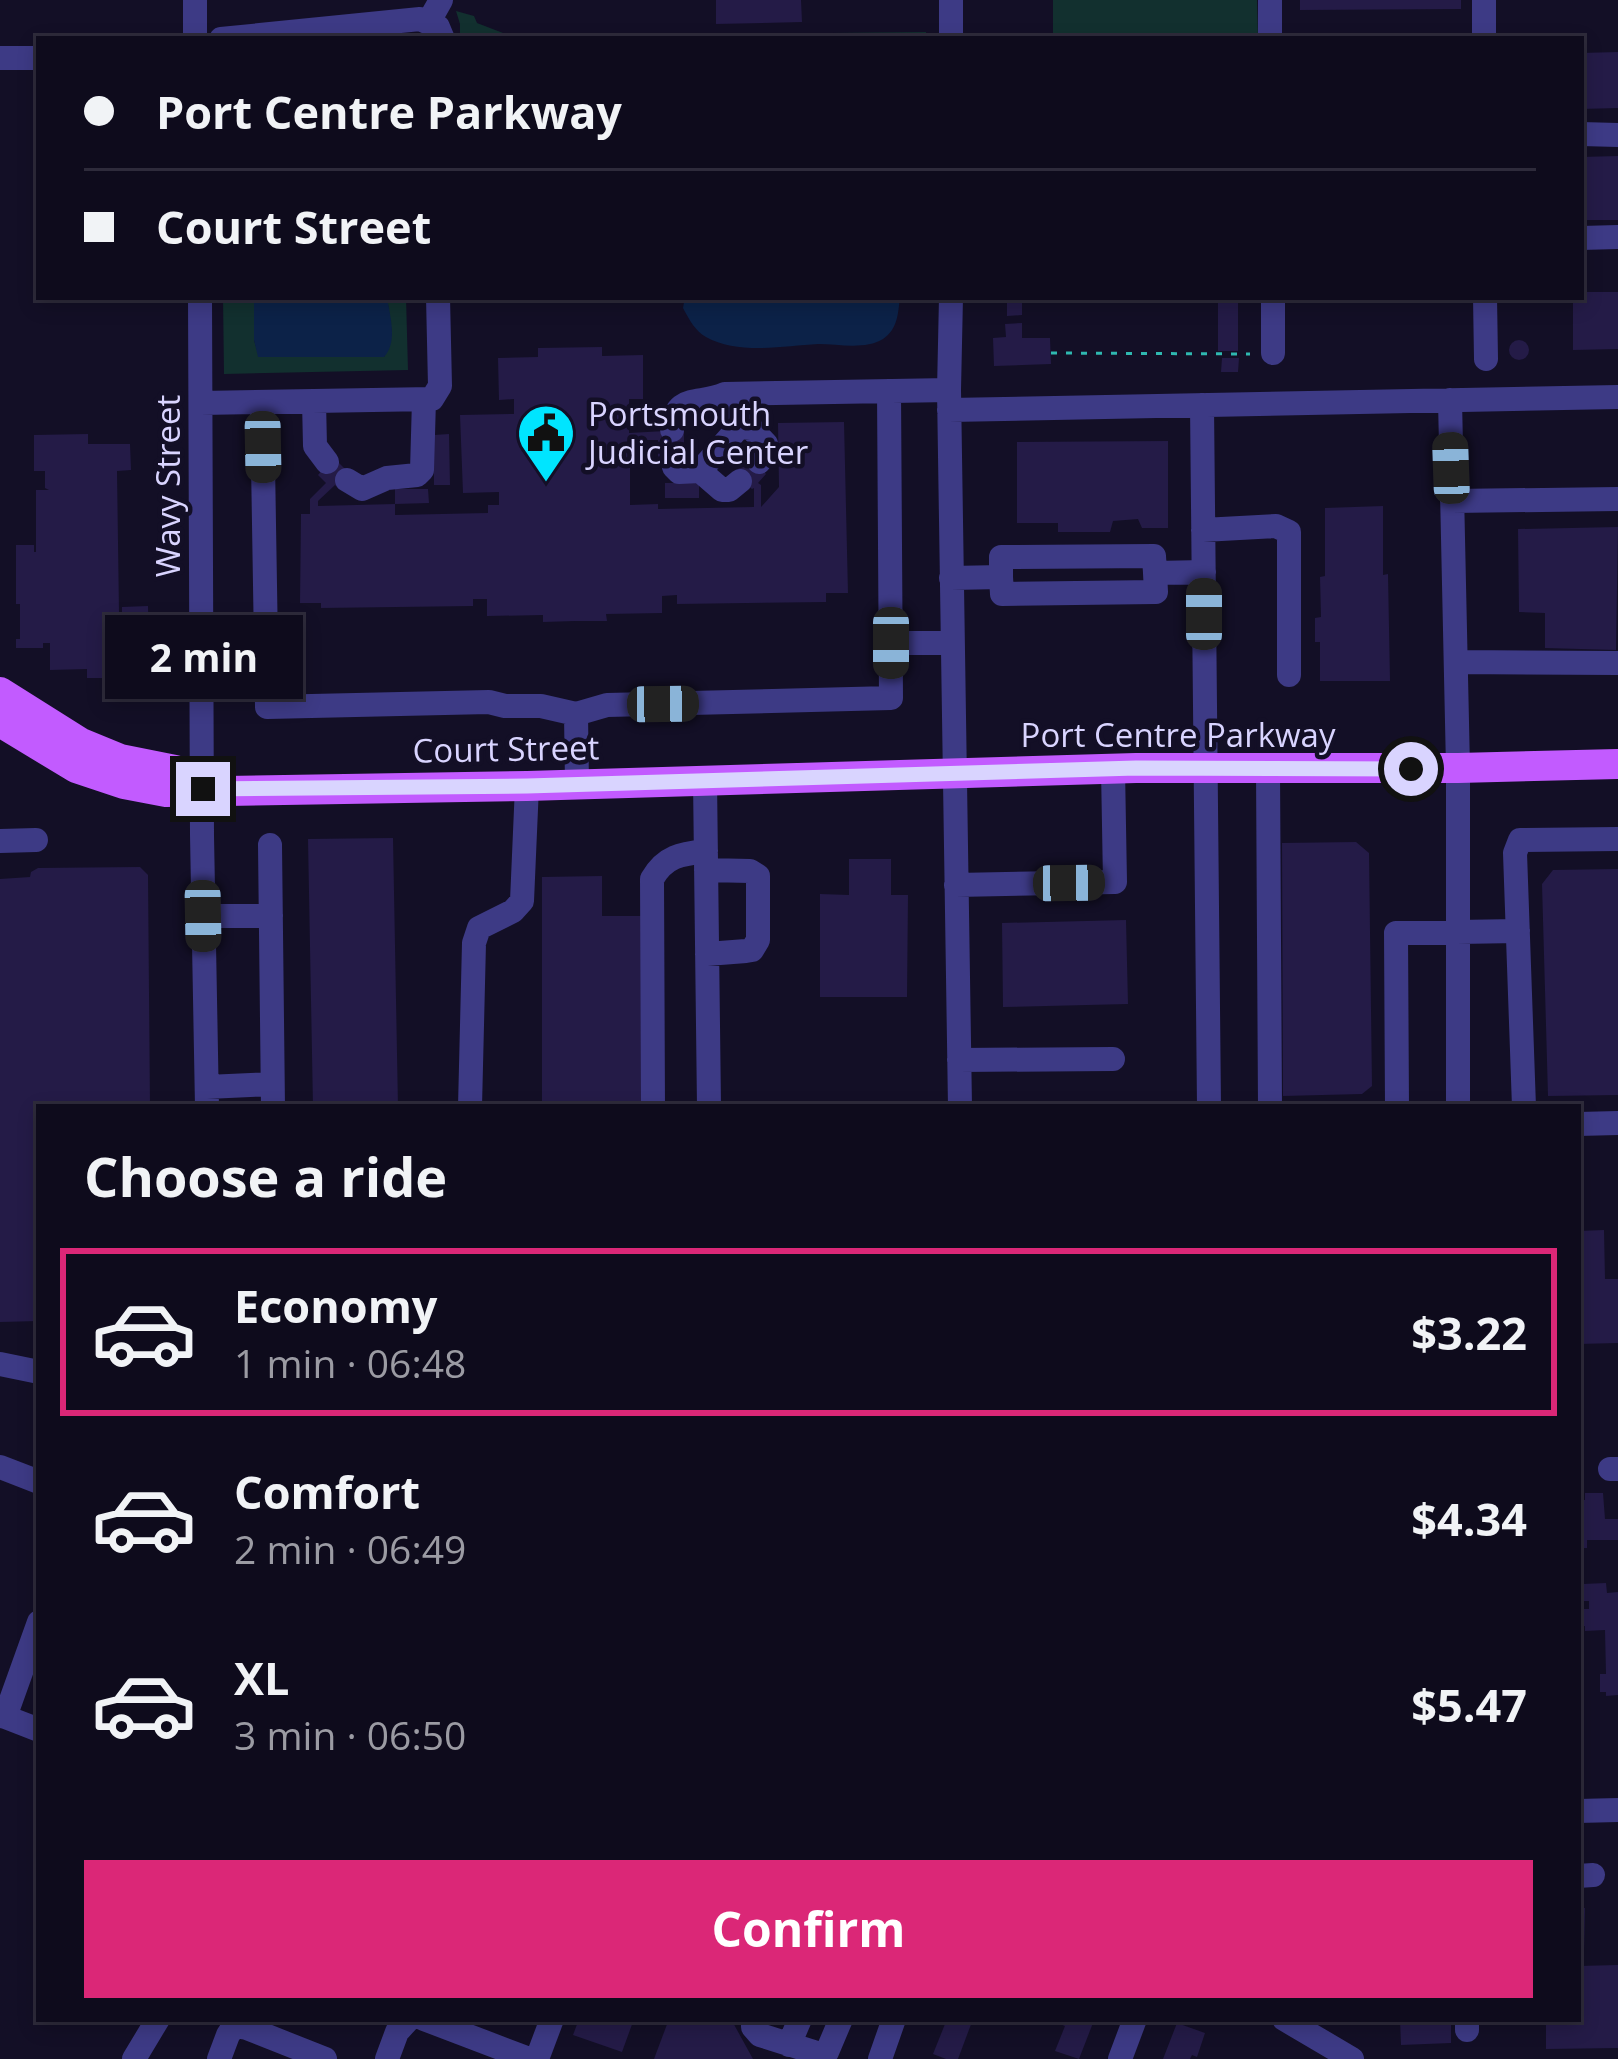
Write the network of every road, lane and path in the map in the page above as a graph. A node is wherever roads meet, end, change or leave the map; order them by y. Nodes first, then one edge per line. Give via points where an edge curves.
1 (195, 0) edge
2 (441, 0) edge
3 (951, 0) edge
4 (1270, 0) edge
5 (1484, 0) edge
6 (436, 31) edge
7 (195, 36) edge
8 (249, 36) edge
9 (951, 36) edge
10 (1270, 36) edge
11 (1484, 36) edge
12 (0, 58) edge
13 (36, 58) edge
14 (1584, 134) edge
15 (1618, 135) edge
16 (1618, 237) edge
17 (1584, 238) edge
18 (200, 300) edge
19 (439, 300) edge
20 (951, 300) edge
21 (1272, 300) edge
22 (1484, 300) edge
23 (1051, 353) dead end
24 (1261, 354) joint
25 (1486, 359) dead end
26 (889, 391) junction
27 (740, 394) junction
28 (1618, 398) edge
29 (424, 400) junction
30 (949, 400) junction
31 (1450, 400) junction
32 (314, 401) junction
33 (262, 402) junction
34 (202, 403) junction
35 (1202, 405) junction
36 (740, 427) junction
37 (672, 430) dead end
38 (672, 458) dead end
39 (758, 461) dead end
40 (327, 462) dead end
41 (700, 471) junction
42 (347, 480) dead end
43 (740, 481) dead end
44 (1618, 499) edge
45 (1452, 501) junction
46 (1204, 530) junction
47 (1204, 572) junction
48 (1155, 573) junction
49 (1001, 577) junction
50 (951, 578) junction
51 (891, 643) junction
52 (952, 643) junction
53 (266, 656) junction
54 (201, 657) junction
55 (1456, 662) junction
56 (1618, 663) edge
57 (1288, 676) dead end
58 (1, 701) edge
59 (576, 714) junction
60 (1618, 764) edge
61 (1458, 768) junction
62 (1113, 769) junction
63 (1206, 770) junction
64 (1268, 770) junction
65 (954, 773) junction
66 (705, 780) junction
67 (577, 784) junction
68 (527, 786) junction
69 (203, 789) junction
70 (1618, 839) edge
71 (0, 841) edge
72 (36, 841) dead end
73 (270, 845) dead end
74 (706, 861) junction
75 (956, 885) junction
76 (203, 916) junction
77 (271, 916) junction
78 (1518, 931) junction
79 (1459, 932) junction
80 (707, 954) junction
81 (1113, 1059) dead end
82 (959, 1060) junction
83 (273, 1096) edge
84 (207, 1097) edge
85 (470, 1104) edge
86 (653, 1104) edge
87 (709, 1104) edge
88 (960, 1104) edge
89 (1209, 1104) edge
90 (1270, 1104) edge
91 (1396, 1104) edge
92 (1458, 1104) edge
93 (1524, 1104) edge
94 (1618, 1123) edge
95 (1581, 1124) edge
96 (0, 1364) edge
97 (36, 1371) edge
98 (1, 1470) edge
99 (36, 1481) edge
100 (36, 1630) edge
101 (2, 1716) edge
102 (36, 1729) edge
103 (1618, 1810) edge
104 (1581, 1811) edge
105 (156, 2022) edge
106 (406, 2022) edge
107 (432, 2022) edge
108 (551, 2022) edge
109 (753, 2022) edge
110 (799, 2022) edge
111 (840, 2022) edge
112 (893, 2022) edge
113 (1134, 2022) edge
114 (1289, 2022) edge
115 (790, 2045) junction
116 (134, 2059) edge
117 (219, 2059) edge
118 (325, 2059) edge
119 (387, 2059) edge
120 (533, 2059) edge
121 (880, 2059) edge
122 (1120, 2059) edge
123 (1352, 2059) edge

1 - 7 street
2 - 6 street
3 - 9 street
4 - 10 street
5 - 11 street
6 - 8 street via 407,19
12 - 13 street
14 - 15 street
16 - 17 street
18 - 34 street, Wavy Street
19 - 29 street via 440,386
20 - 30 street
21 - 24 street
22 - 25 street
23 - 24 path
26 - 27 street
26 - 30 street
26 - 51 street
27 - 36 street
27 - 37 street via 682,404
28 - 31 street
29 - 32 street
29 - 42 street via 422,470 362,489
30 - 35 street
30 - 50 street
31 - 35 street
31 - 45 street
32 - 33 street
32 - 40 street via 315,446
33 - 34 street
33 - 53 street
34 - 54 street, Wavy Street
35 - 46 street
36 - 39 street via 766,444
36 - 41 street
38 - 41 street via 679,472
41 - 43 street via 722,490
44 - 45 street
45 - 55 street
46 - 47 street
46 - 57 street via 1288,532
47 - 48 street
47 - 63 street
48 - 49 street via 1154,556 1001,557
48 - 49 street via 1156,592 1002,594
49 - 50 street
50 - 52 street
51 - 52 street
51 - 59 street via 891,698 607,705
52 - 65 street
53 - 54 street
53 - 59 street via 267,706 489,702
54 - 69 street, Wavy Street
55 - 56 street
55 - 61 street
58 - 69 main road, Court Street via 81,743 175,770
59 - 67 street
60 - 61 main road, Port Centre Parkway
61 - 64 main road, Port Centre Parkway
61 - 79 street
62 - 63 main road, Port Centre Parkway
62 - 65 main road, Port Centre Parkway
62 - 75 street via 1115,882
63 - 64 main road, Port Centre Parkway
63 - 89 street
64 - 90 street
65 - 66 main road, Court Street
65 - 75 street
66 - 67 main road, Court Street
66 - 74 street
67 - 68 main road, Court Street
68 - 69 main road, Court Street
68 - 85 street via 522,901 479,928 474,944
69 - 76 street, Wavy Street
70 - 78 street via 1520,840
71 - 72 street
73 - 77 street
74 - 80 street
74 - 80 street via 758,876 752,950
74 - 86 street via 678,854 652,879
75 - 82 street
76 - 77 street
76 - 84 street, Wavy Street
77 - 83 street
78 - 79 street
78 - 93 street
79 - 91 street via 1396,933
79 - 92 street
80 - 87 street
81 - 82 street
82 - 88 street
83 - 84 street
94 - 95 street
96 - 97 street
98 - 99 street
100 - 101 street
101 - 102 street
103 - 104 street
105 - 116 street
106 - 119 street
107 - 120 street
108 - 120 street
109 - 115 street via 760,2035
110 - 115 street
111 - 115 street via 824,2055
112 - 121 street
113 - 122 street
114 - 123 street
117 - 118 street via 234,2026

